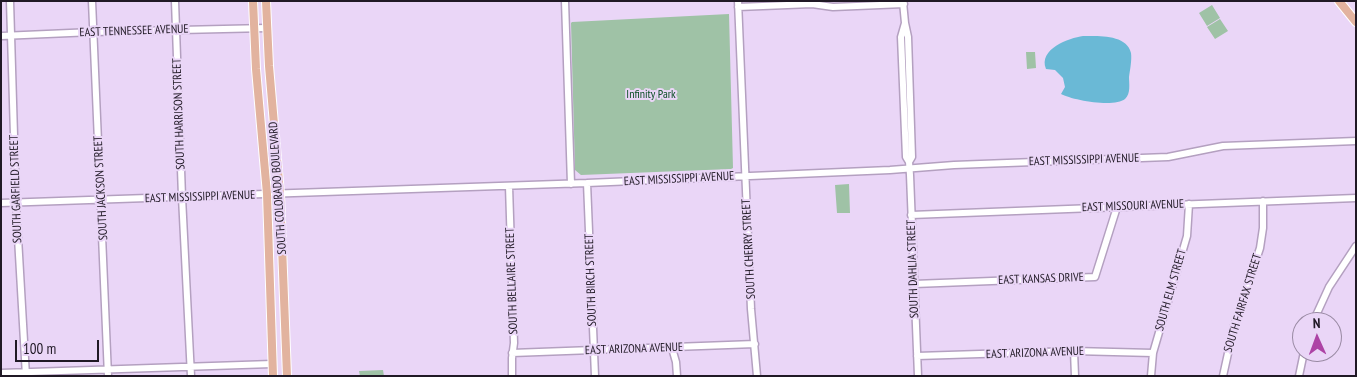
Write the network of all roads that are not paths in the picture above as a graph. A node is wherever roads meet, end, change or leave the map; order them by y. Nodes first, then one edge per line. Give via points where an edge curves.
1 (10, 1) edge
2 (92, 1) edge
3 (176, 1) edge
4 (253, 1) edge
5 (266, 1) edge
6 (565, 1) edge
7 (1339, 1) edge
8 (904, 2) edge
9 (738, 4) edge
10 (821, 4) edge
11 (1356, 22) edge
12 (254, 28) junction
13 (267, 28) junction
14 (176, 29) junction
15 (93, 32) junction
16 (1, 36) edge
17 (11, 36) junction
18 (1356, 141) edge
19 (909, 165) junction
20 (745, 176) junction
21 (587, 183) junction
22 (571, 184) junction
23 (509, 186) junction
24 (267, 194) junction
25 (280, 194) junction
26 (182, 197) junction
27 (1356, 198) edge
28 (102, 200) junction
29 (1263, 201) junction
30 (1, 203) edge
31 (16, 203) junction
32 (1189, 204) junction
33 (1117, 207) junction
34 (911, 215) junction
35 (1356, 246) edge
36 (914, 284) junction
37 (1318, 312) edge
38 (755, 344) junction
39 (672, 348) junction
40 (594, 350) junction
41 (1074, 351) junction
42 (1153, 352) junction
43 (512, 353) junction
44 (917, 356) junction
45 (1302, 362) edge
46 (272, 364) junction
47 (190, 367) junction
48 (1, 373) edge
49 (108, 373) edge
50 (26, 374) edge
51 (191, 376) edge
52 (273, 376) edge
53 (287, 376) edge
54 (512, 376) edge
55 (595, 376) edge
56 (676, 376) edge
57 (757, 376) edge
58 (918, 376) edge
59 (1075, 376) edge
60 (1151, 376) edge
61 (1224, 376) edge
62 (1299, 376) edge

1 - 17 street, SOUTH GARFIELD STREET
2 - 15 street, SOUTH JACKSON STREET
3 - 14 street, SOUTH HARRISON STREET
4 - 12 main road, SOUTH COLORADO BOULEVARD
5 - 13 main road, SOUTH COLORADO BOULEVARD
6 - 22 street
7 - 11 main road
8 - 10 street via 838,7
8 - 19 street, SOUTH DAHLIA STREET via 911,96 912,157
9 - 10 street
9 - 20 street, SOUTH CHERRY STREET
12 - 13 street, EAST TENNESSEE AVENUE
12 - 14 street, EAST TENNESSEE AVENUE
12 - 24 main road, SOUTH COLORADO BOULEVARD
13 - 25 main road, SOUTH COLORADO BOULEVARD
14 - 15 street, EAST TENNESSEE AVENUE
14 - 26 street, SOUTH HARRISON STREET
15 - 17 street, EAST TENNESSEE AVENUE
15 - 28 street, SOUTH JACKSON STREET
16 - 17 street, EAST TENNESSEE AVENUE
17 - 31 street, SOUTH GARFIELD STREET
18 - 19 street, EAST MISSISSIPPI AVENUE via 1223,146 1164,157
19 - 20 street, EAST MISSISSIPPI AVENUE
19 - 34 street, SOUTH DAHLIA STREET
20 - 21 street, EAST MISSISSIPPI AVENUE
20 - 38 street, SOUTH CHERRY STREET
21 - 22 street, EAST MISSISSIPPI AVENUE
21 - 40 street, SOUTH BIRCH STREET
22 - 23 street, EAST MISSISSIPPI AVENUE
23 - 25 street, EAST MISSISSIPPI AVENUE
23 - 43 street, SOUTH BELLAIRE STREET
24 - 25 street, EAST MISSISSIPPI AVENUE
24 - 26 street, EAST MISSISSIPPI AVENUE
24 - 46 main road, SOUTH COLORADO BOULEVARD
25 - 53 main road, SOUTH COLORADO BOULEVARD
26 - 28 street, EAST MISSISSIPPI AVENUE
26 - 47 street, SOUTH HARRISON STREET
27 - 29 street, EAST MISSOURI AVENUE
28 - 31 street, EAST MISSISSIPPI AVENUE
28 - 49 street, SOUTH JACKSON STREET
29 - 32 street, EAST MISSOURI AVENUE
29 - 61 street, SOUTH FAIRFAX STREET via 1260,248 1234,326
30 - 31 street, EAST MISSISSIPPI AVENUE
31 - 50 street, SOUTH GARFIELD STREET
32 - 33 street, EAST MISSOURI AVENUE
32 - 42 street, SOUTH ELM STREET via 1188,236
33 - 34 street, EAST MISSOURI AVENUE
33 - 36 street, EAST KANSAS DRIVE via 1095,277
34 - 36 street, SOUTH DAHLIA STREET
35 - 37 street via 1329,287
36 - 44 street, SOUTH DAHLIA STREET
38 - 39 street, EAST ARIZONA AVENUE
38 - 57 street, SOUTH CHERRY STREET
39 - 40 street, EAST ARIZONA AVENUE
39 - 56 street
40 - 43 street, EAST ARIZONA AVENUE
40 - 55 street, SOUTH BIRCH STREET
41 - 42 street, EAST ARIZONA AVENUE
41 - 44 street, EAST ARIZONA AVENUE
41 - 59 street
42 - 60 street, SOUTH ELM STREET
43 - 54 street, SOUTH BELLAIRE STREET
44 - 58 street, SOUTH DAHLIA STREET
45 - 62 street
46 - 47 street
46 - 52 main road, SOUTH COLORADO BOULEVARD
47 - 49 street
47 - 51 street, SOUTH HARRISON STREET
48 - 50 street
49 - 50 street

